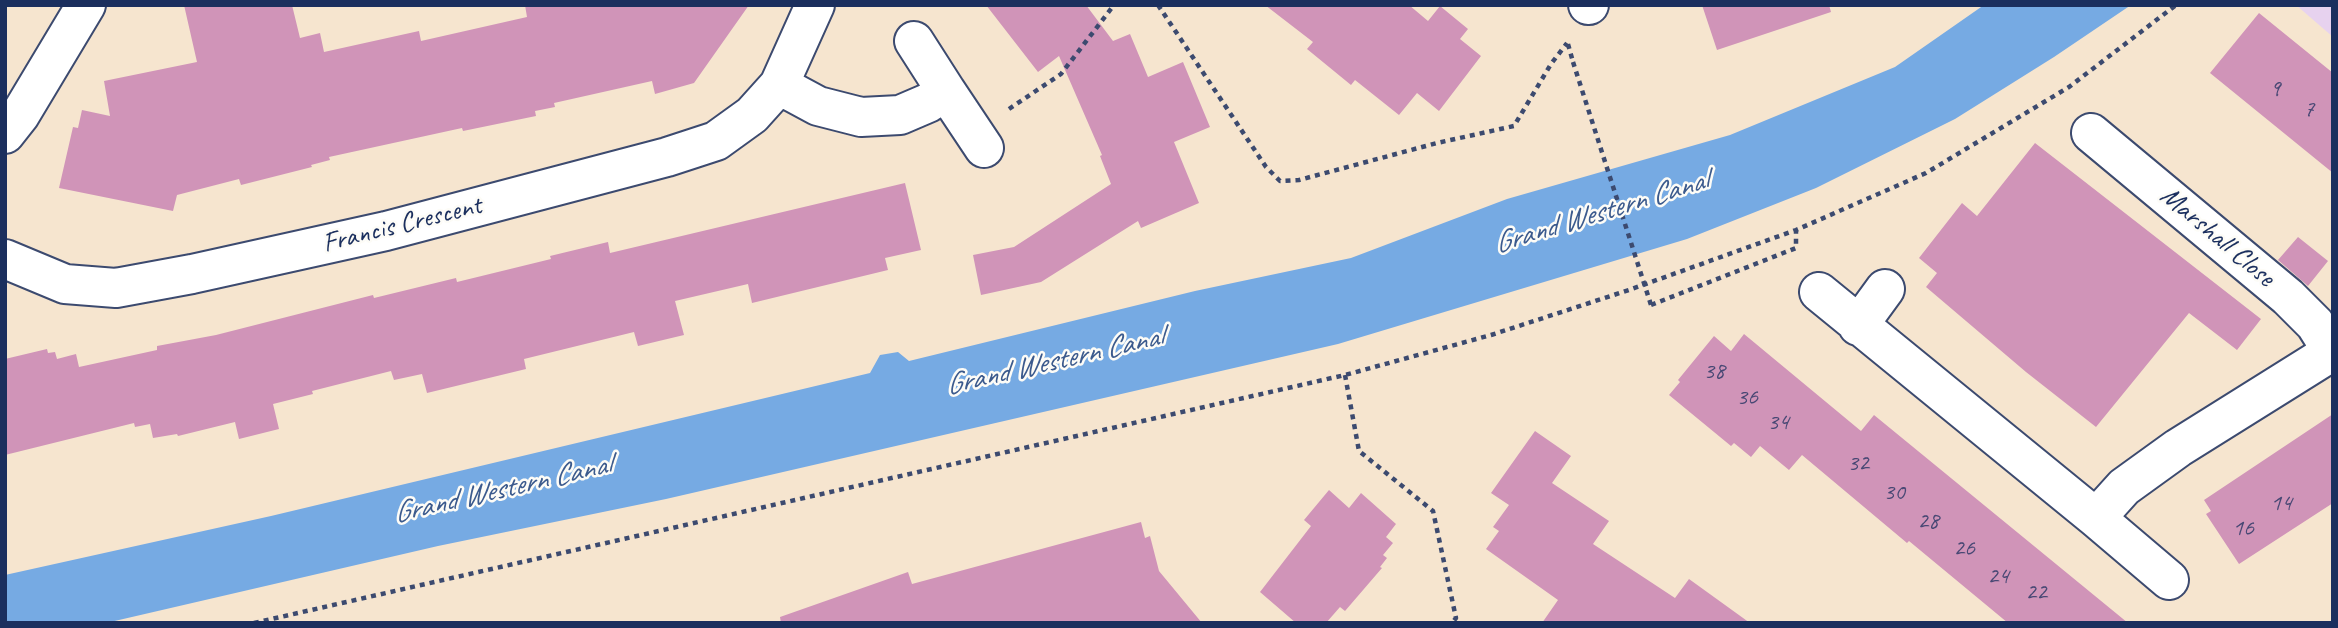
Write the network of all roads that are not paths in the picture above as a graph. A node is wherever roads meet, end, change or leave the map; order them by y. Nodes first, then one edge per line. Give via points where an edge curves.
1 (86, 5) edge
2 (814, 5) edge
3 (914, 41) dead end
4 (779, 85) junction
5 (946, 91) junction
6 (2091, 133) dead end
7 (5, 134) edge
8 (979, 140) road end
9 (5, 259) edge
10 (1885, 289) dead end
11 (1819, 292) dead end
12 (1858, 326) junction
13 (2332, 351) edge
14 (2096, 518) junction
15 (2169, 580) dead end

1 - 7 street
2 - 4 street, Francis Crescent
3 - 5 street
4 - 5 street via 818,106 860,117 900,115
4 - 9 street, Francis Crescent via 752,115 716,141 386,231 218,269 116,288 65,284
5 - 8 street
6 - 13 street, Marshall Close via 2288,297 2315,324
10 - 12 street
11 - 12 street
12 - 14 street
13 - 14 street, Marshall Close via 2178,448 2124,487
14 - 15 street

